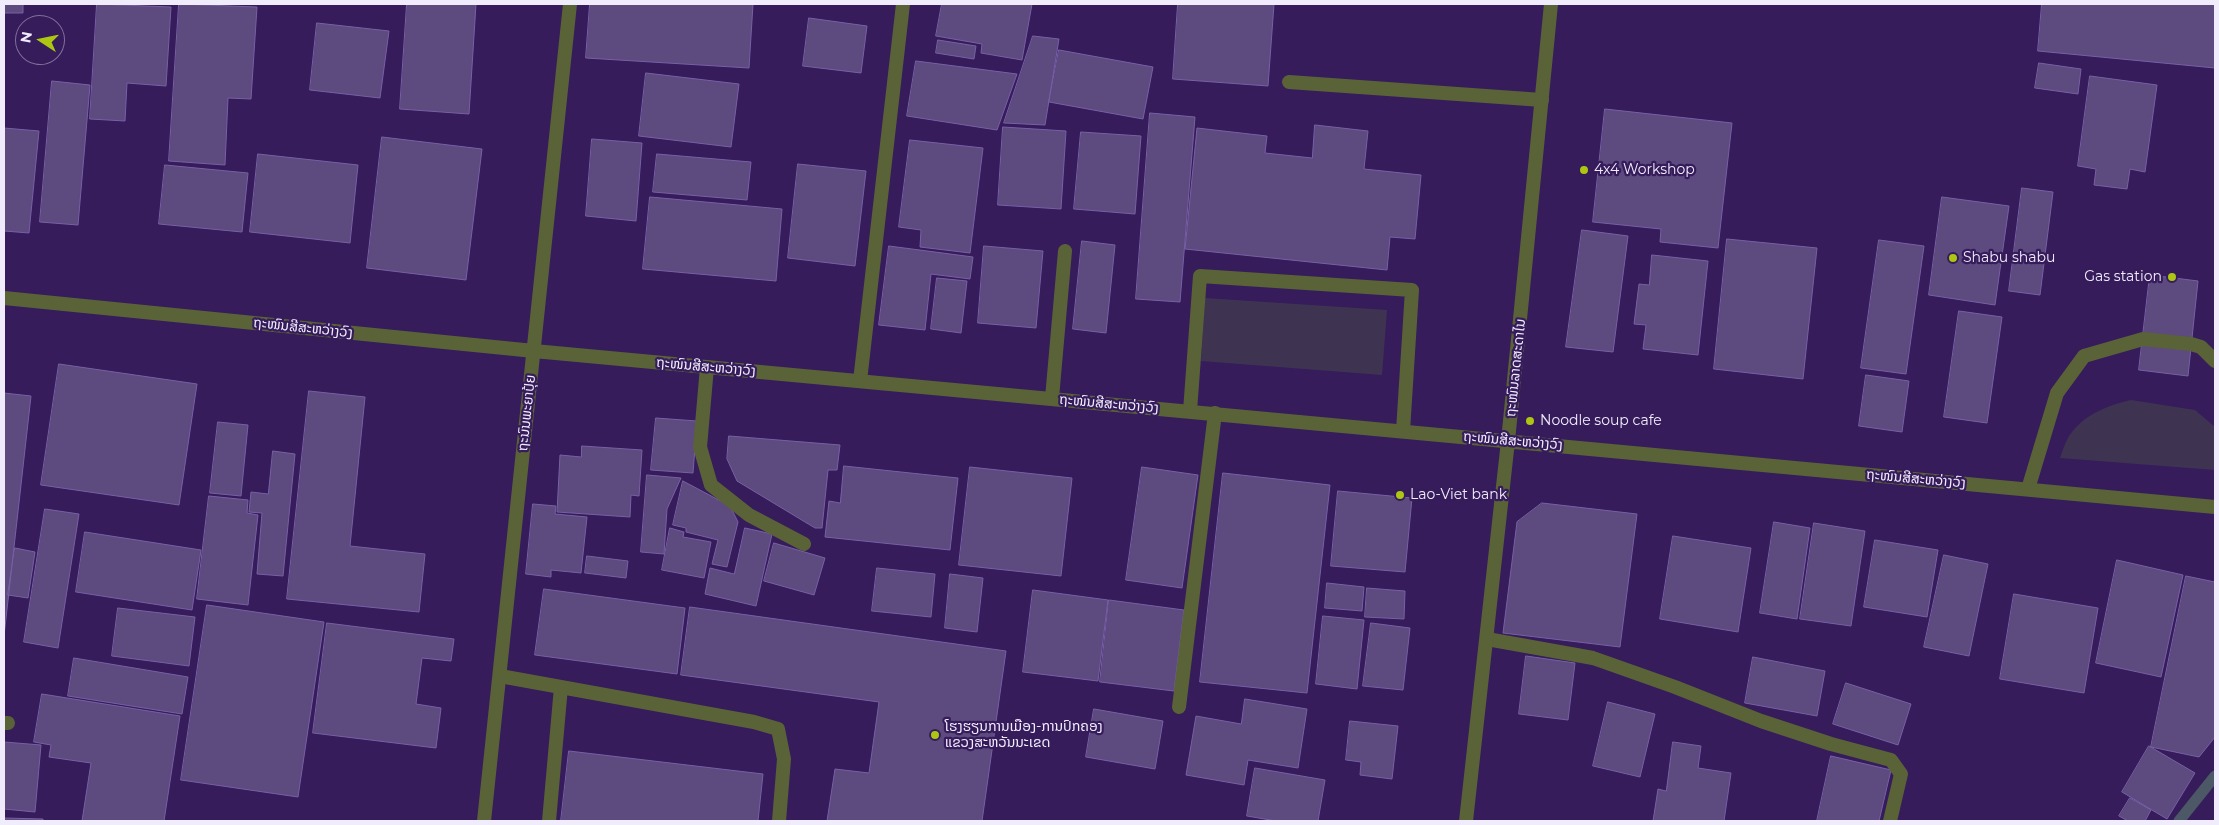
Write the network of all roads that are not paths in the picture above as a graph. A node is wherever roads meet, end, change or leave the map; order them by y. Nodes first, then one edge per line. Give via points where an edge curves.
1 (570, 4) edge
2 (903, 4) edge
3 (1551, 4) edge
4 (1289, 82) dead end
5 (1542, 100) junction
6 (1065, 251) dead end
7 (4, 298) edge
8 (534, 351) junction
9 (2215, 361) edge
10 (707, 367) junction
11 (860, 381) junction
12 (1052, 398) junction
13 (1190, 412) junction
14 (1215, 413) junction
15 (1403, 431) junction
16 (1508, 441) junction
17 (2028, 489) junction
18 (2215, 507) edge
19 (804, 544) dead end
20 (1487, 639) junction
21 (500, 676) junction
22 (561, 686) junction
23 (1179, 707) dead end
24 (484, 821) edge
25 (549, 821) edge
26 (779, 821) edge
27 (1466, 821) edge
28 (1890, 821) edge

1 - 8 street, ຖະນົນພະຍາປຸ້ຍ
2 - 11 street
3 - 5 street, ຖະໜົນລາດສະດາໄນ
4 - 5 street
5 - 16 street, ຖະໜົນລາດສະດາໄນ
6 - 12 street
7 - 8 street, ຖະໜົນສີສະຫວ່າງວົງ
8 - 10 street, ຖະໜົນສີສະຫວ່າງວົງ
8 - 21 street, ຖະນົນພະຍາປຸ້ຍ
9 - 17 street via 2191,344 2143,339 2084,356 2057,393
10 - 11 street, ຖະໜົນສີສະຫວ່າງວົງ
10 - 19 street via 700,447 710,485 749,516
11 - 12 street, ຖະໜົນສີສະຫວ່າງວົງ
12 - 13 street, ຖະໜົນສີສະຫວ່າງວົງ
13 - 14 street, ຖະໜົນສີສະຫວ່າງວົງ
13 - 15 street via 1200,276 1412,290
14 - 15 street, ຖະໜົນສີສະຫວ່າງວົງ
14 - 23 street
15 - 16 street, ຖະໜົນສີສະຫວ່າງວົງ
16 - 17 street, ຖະໜົນສີສະຫວ່າງວົງ
16 - 20 street, ຖະໜົນລາດສະດາໄນ
17 - 18 street, ຖະໜົນສີສະຫວ່າງວົງ
20 - 27 street, ຖະໜົນລາດສະດາໄນ
20 - 28 street via 1593,658 1675,686 1761,721 1891,760 1901,774
21 - 22 street
21 - 24 street, ຖະນົນພະຍາປຸ້ຍ
22 - 25 street
22 - 26 street via 754,722 778,730 784,759

